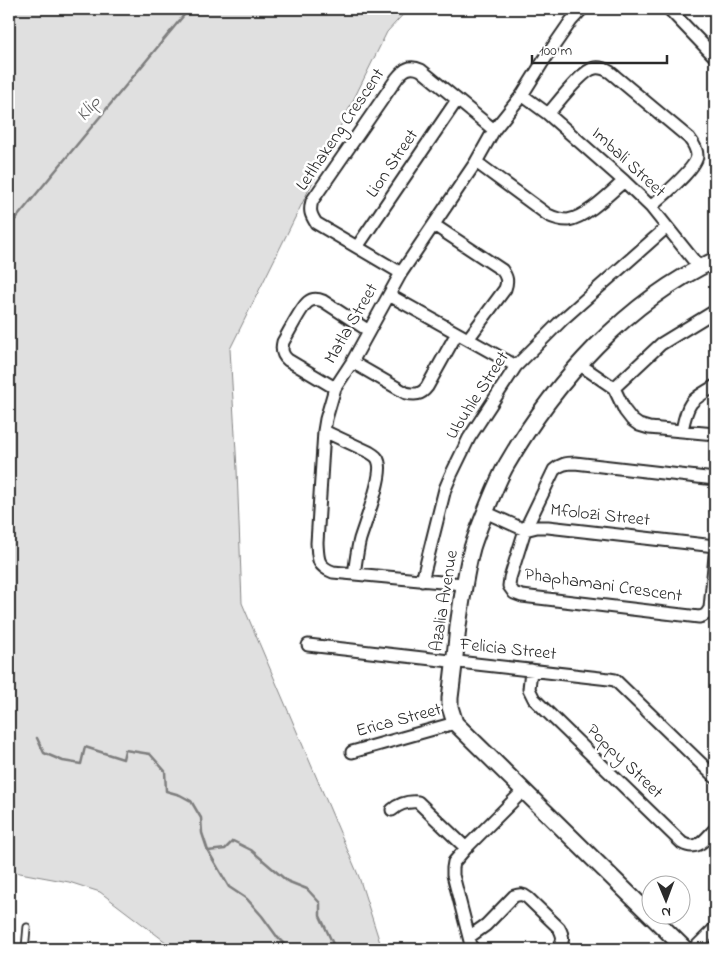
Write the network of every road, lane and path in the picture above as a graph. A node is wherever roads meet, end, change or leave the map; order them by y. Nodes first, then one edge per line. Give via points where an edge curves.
1 (582, 9) edge
2 (669, 9) edge
3 (715, 57) edge
4 (522, 95) junction
5 (457, 100) junction
6 (548, 114) junction
7 (494, 130) junction
8 (476, 162) junction
9 (624, 181) junction
10 (651, 207) junction
11 (434, 225) junction
12 (667, 227) junction
13 (357, 247) junction
14 (715, 260) edge
15 (699, 267) junction
16 (401, 272) junction
17 (389, 295) junction
18 (715, 311) edge
19 (370, 331) junction
20 (462, 336) junction
21 (352, 362) junction
22 (579, 364) junction
23 (516, 366) junction
24 (715, 386) edge
25 (335, 388) junction
26 (614, 388) junction
27 (682, 430) junction
28 (324, 431) junction
29 (715, 434) edge
30 (715, 479) edge
31 (485, 512) junction
32 (524, 530) junction
33 (715, 546) edge
34 (715, 556) edge
35 (354, 574) junction
36 (422, 581) junction
37 (463, 584) junction
38 (308, 645) dead end
39 (454, 662) junction
40 (531, 670) junction
41 (455, 724) junction
42 (352, 752) dead end
43 (715, 778) edge
44 (523, 791) junction
45 (392, 810) dead end
46 (715, 829) edge
47 (466, 848) junction
48 (27, 927) dead end
49 (715, 928) edge
50 (469, 937) junction
51 (25, 949) edge
52 (472, 949) edge
53 (557, 949) edge
54 (685, 949) edge
55 (694, 949) edge

1 - 4 street, Matla Street
2 - 3 street
4 - 6 street, Imbali Street
4 - 7 street, Matla Street
5 - 7 street, Letlhakeng Crescent
5 - 13 street, Lion Street
5 - 13 street, Letlhakeng Crescent via 416,67 404,70 312,201 311,216 316,223
6 - 9 street, Imbali Street
6 - 10 street via 582,76 596,68 604,69 689,138 697,154 695,162
7 - 8 street, Matla Street
8 - 9 street via 548,215 559,219 579,216
8 - 11 street, Matla Street
9 - 10 street, Imbali Street
10 - 12 street, Imbali Street
11 - 16 street, Matla Street
11 - 20 street via 502,270 506,276 505,288
12 - 15 street, Imbali Street
12 - 23 street, Ubuhle Street via 562,320
13 - 16 street, Letlhakeng Crescent
14 - 15 street, Azalia Avenue
15 - 22 street, Azalia Avenue via 653,296 615,327
16 - 17 street, Matla Street
17 - 19 street, Matla Street
17 - 20 street
18 - 26 street via 661,344
19 - 21 street, Matla Street
19 - 25 street via 323,301 310,300 304,306 283,342 283,356
20 - 21 street via 419,394 406,393
20 - 23 street
21 - 25 street, Matla Street
22 - 26 street
22 - 31 street, Azalia Avenue via 540,412 506,465
23 - 36 street, Ubuhle Street via 469,438 451,475
24 - 27 street via 691,401
25 - 28 street, Matla Street
26 - 27 street via 625,411 639,425
27 - 29 street
28 - 35 street, Matla Street via 318,557 325,569
28 - 35 street via 376,456 380,464
30 - 32 street, Phaphamani Crescent via 566,463 554,470
31 - 32 street, Mfolozi Street
31 - 37 street, Azalia Avenue
32 - 33 street, Mfolozi Street via 548,527
32 - 34 street, Phaphamani Crescent via 510,578 514,593 522,596 704,616 710,608
35 - 36 street, Matla Street
36 - 37 street, Matla Street
37 - 39 street, Azalia Avenue
38 - 39 street, Felicia Street
39 - 40 street, Felicia Street
39 - 41 street, Azalia Avenue via 450,707
40 - 43 street, Felicia Street via 615,680
40 - 46 street, Poppy Street via 530,689 534,699 682,843 695,846
41 - 42 street, Erica Street
41 - 44 street
44 - 47 street
44 - 54 street
45 - 47 street via 411,801 418,802
47 - 50 street via 452,868
48 - 51 lane
49 - 55 street
50 - 52 street
50 - 53 street via 486,925 514,896 523,894 559,928 562,941

